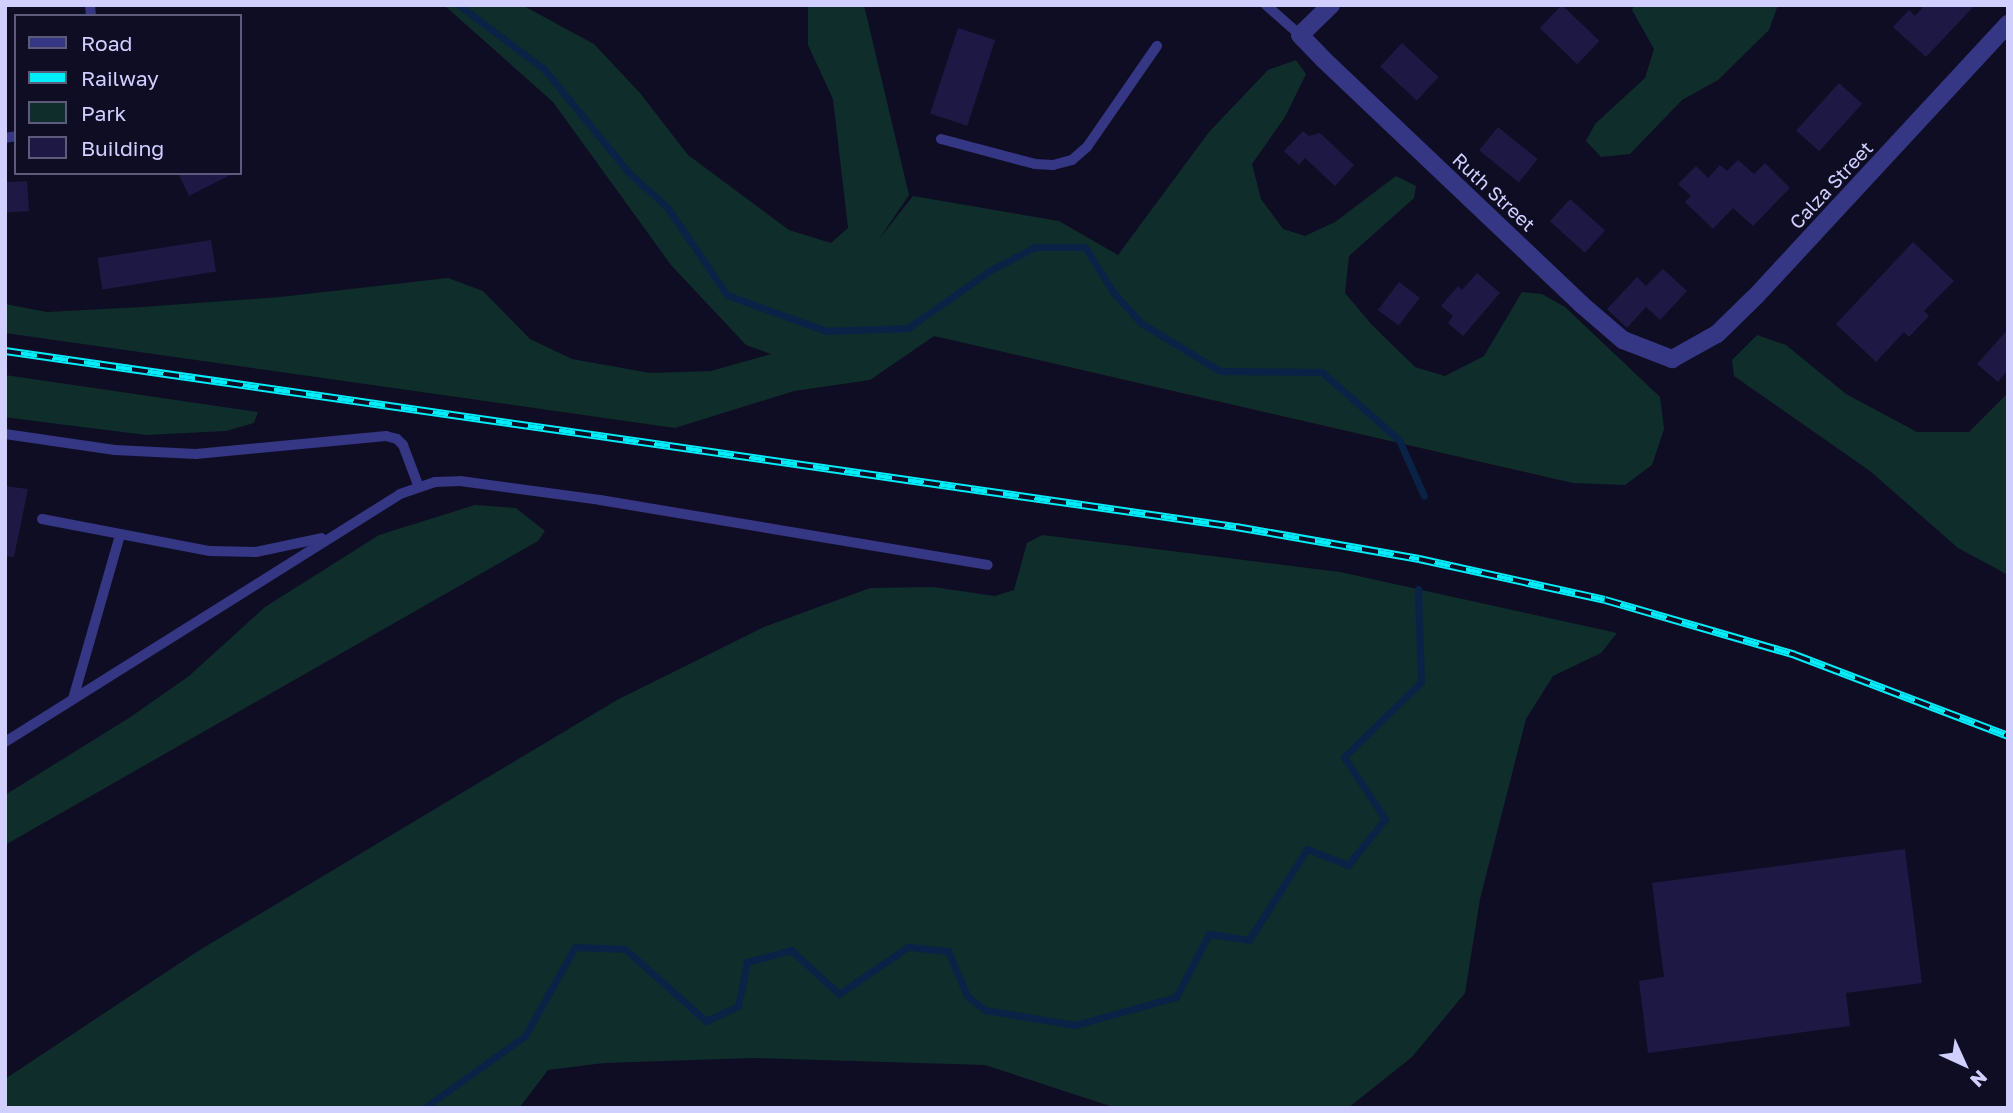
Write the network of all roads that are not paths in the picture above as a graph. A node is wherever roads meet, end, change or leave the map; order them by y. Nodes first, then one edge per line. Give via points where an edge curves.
1 (1266, 5) edge
2 (1331, 5) edge
3 (2008, 24) edge
4 (1300, 35) junction
5 (1157, 46) dead end
6 (942, 139) dead end
7 (1672, 359) joint
8 (5, 434) edge
9 (418, 485) junction
10 (42, 519) dead end
11 (121, 535) junction
12 (332, 536) junction
13 (988, 565) dead end
14 (73, 699) junction
15 (5, 742) edge

1 - 4 lane
2 - 4 street
3 - 7 street, Calza Street via 1756,296 1717,334
4 - 7 street, Ruth Street via 1581,304 1623,340
5 - 6 lane via 1087,147 1072,160 1035,164
8 - 9 lane via 115,450 196,454 386,436 402,445
9 - 12 lane
9 - 13 lane via 460,481 532,490
10 - 11 lane
11 - 12 lane via 210,551 256,552
11 - 14 lane
12 - 14 lane
14 - 15 lane

